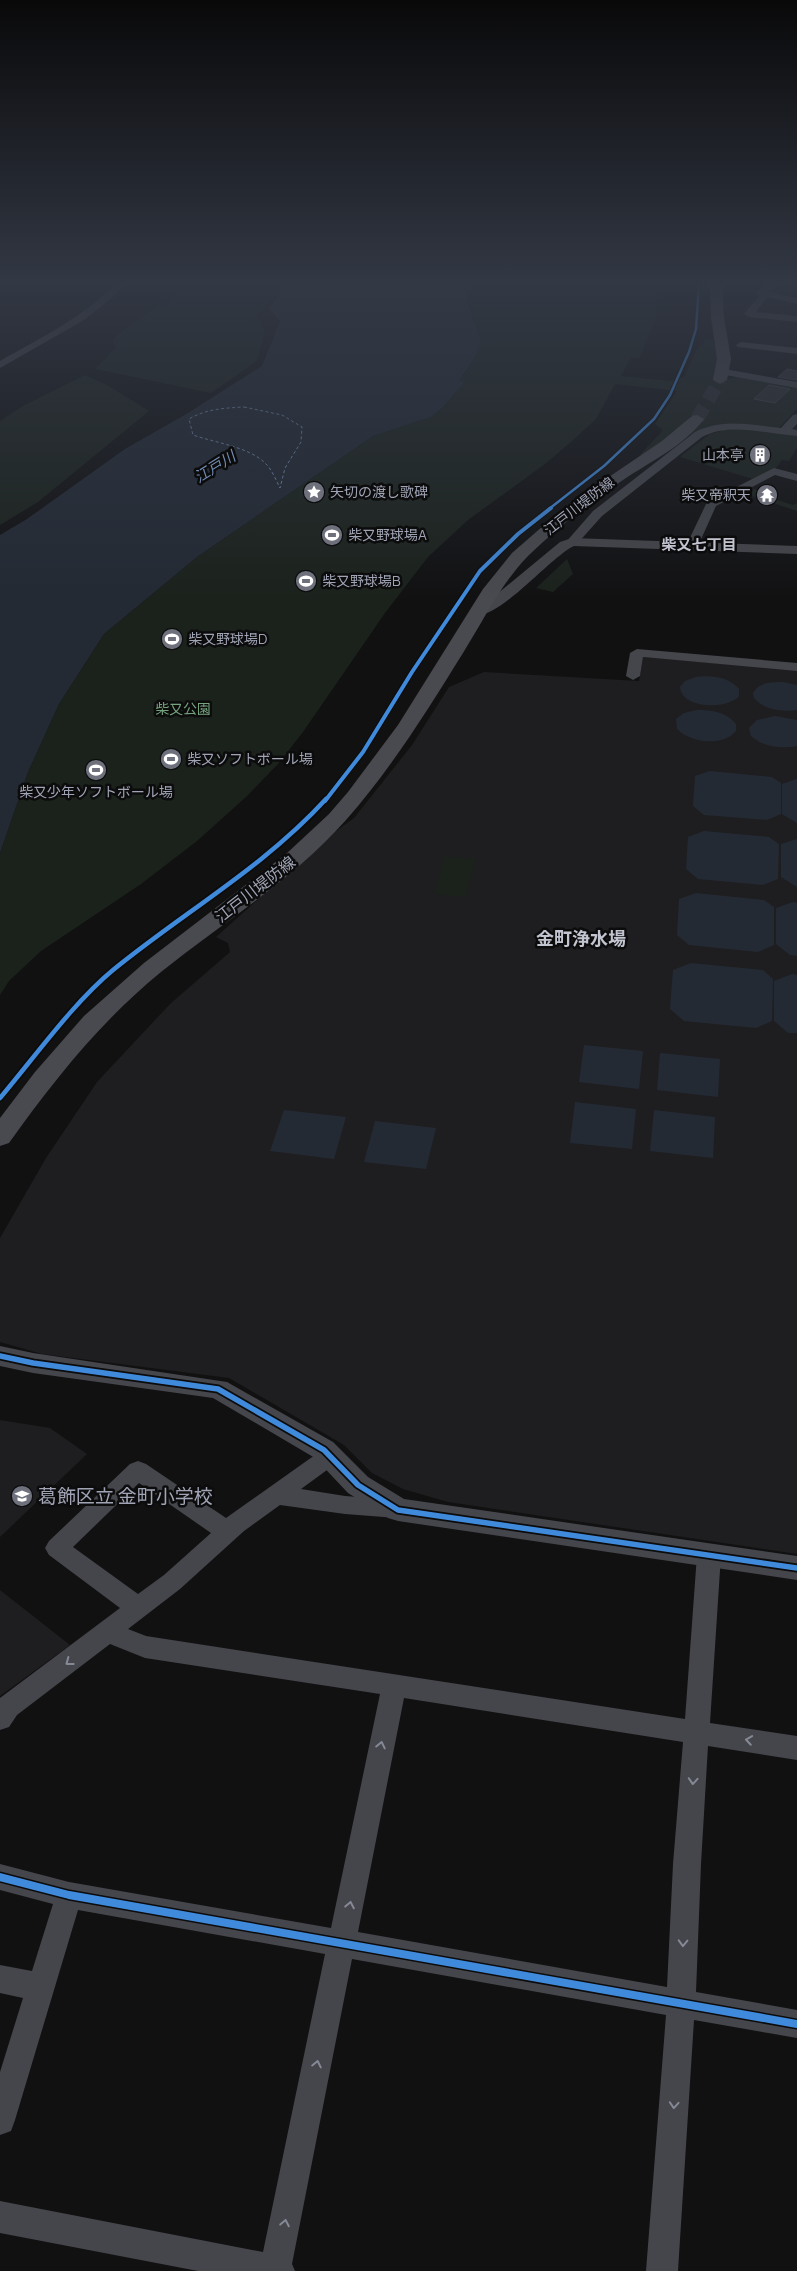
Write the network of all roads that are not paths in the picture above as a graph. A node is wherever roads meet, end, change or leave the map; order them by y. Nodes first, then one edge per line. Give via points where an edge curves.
1 (797, 416) edge
2 (697, 419) tunnel mouth
3 (784, 432) junction
4 (797, 433) edge
5 (797, 478) edge
6 (572, 542) junction
7 (692, 546) junction
8 (797, 550) edge
9 (479, 612) junction
10 (797, 666) edge
11 (633, 676) dead end
12 (0, 1138) edge
13 (0, 1356) edge
14 (330, 1456) junction
15 (276, 1496) junction
16 (398, 1510) junction
17 (228, 1532) junction
18 (709, 1555) junction
19 (797, 1568) edge
20 (139, 1608) junction
21 (108, 1632) junction
22 (394, 1686) junction
23 (0, 1719) edge
24 (696, 1732) junction
25 (797, 1748) edge
26 (0, 1877) edge
27 (69, 1895) junction
28 (342, 1944) junction
29 (0, 1979) edge
30 (41, 1987) junction
31 (681, 2003) junction
32 (797, 2024) edge
33 (0, 2120) edge
34 (0, 2217) edge
35 (277, 2271) edge
36 (662, 2271) edge

1 - 3 street
2 - 9 main road, 江戸川堤防線 via 668,446 596,491 548,529 504,572
3 - 4 street
3 - 6 street via 734,426 708,430 668,456 604,508
5 - 7 street via 774,471 711,504
6 - 7 street
6 - 9 street, 江戸川堤防線
7 - 8 street
9 - 12 main road, 江戸川堤防線 via 394,745 340,816 292,861 115,999 56,1062
10 - 11 street via 638,653
13 - 14 street via 218,1389
14 - 15 street
14 - 16 street via 358,1485
15 - 16 street
15 - 17 street
16 - 18 street
17 - 20 street
17 - 20 street via 138,1470 57,1548
18 - 19 street
18 - 24 street
20 - 21 street
21 - 22 street via 145,1647
21 -> 23 street via 8,1707
22 - 24 street
28 -> 22 street
25 -> 24 street
24 -> 31 street
26 - 27 street
27 - 28 street
27 - 30 street
28 - 31 street
35 -> 28 street
29 - 30 street
30 - 33 street
31 - 32 street
31 -> 36 street
34 - 35 street

